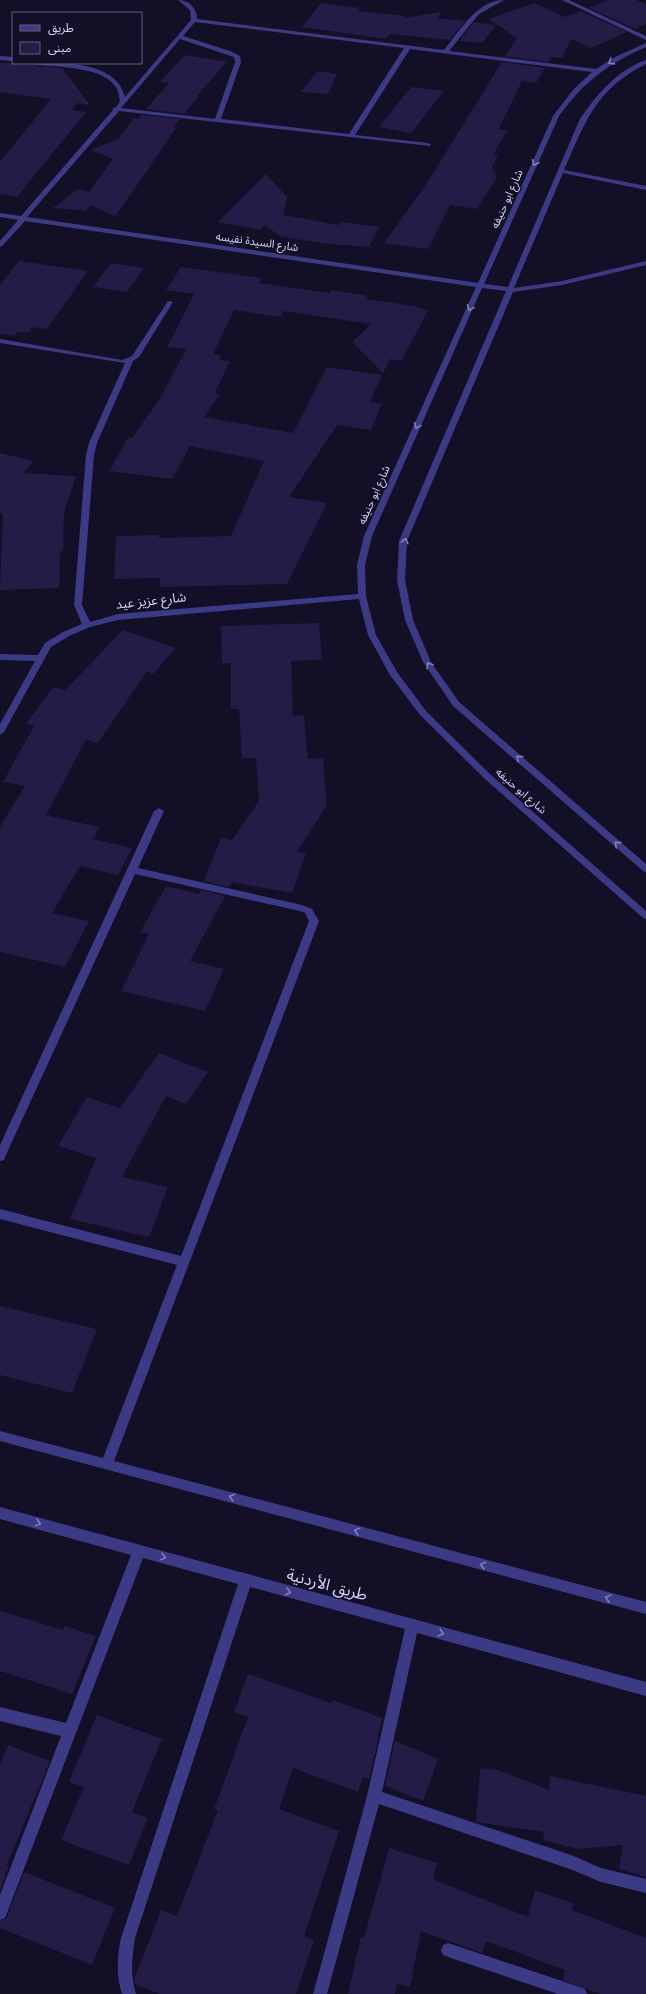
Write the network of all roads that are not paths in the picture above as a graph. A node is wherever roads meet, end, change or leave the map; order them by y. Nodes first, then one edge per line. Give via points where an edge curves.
1 (181, 0) edge
2 (501, 0) edge
3 (565, 0) edge
4 (194, 20) junction
5 (179, 37) junction
6 (646, 38) edge
7 (646, 45) edge
8 (408, 47) junction
9 (445, 52) junction
10 (0, 58) edge
11 (12, 59) edge
12 (646, 62) edge
13 (45, 64) edge
14 (596, 71) junction
15 (123, 101) junction
16 (116, 109) junction
17 (218, 121) junction
18 (351, 136) junction
19 (428, 145) dead end
20 (561, 171) junction
21 (646, 188) edge
22 (0, 215) edge
23 (21, 218) junction
24 (0, 245) edge
25 (646, 263) edge
26 (480, 285) junction
27 (510, 290) junction
28 (170, 302) dead end
29 (0, 341) edge
30 (130, 360) junction
31 (362, 596) junction
32 (87, 624) junction
33 (0, 657) edge
34 (40, 658) junction
35 (0, 732) edge
36 (159, 811) dead end
37 (132, 870) junction
38 (646, 870) edge
39 (646, 916) edge
40 (0, 1157) edge
41 (0, 1214) edge
42 (184, 1262) junction
43 (0, 1436) edge
44 (107, 1464) junction
45 (0, 1513) edge
46 (140, 1551) junction
47 (246, 1580) junction
48 (646, 1608) edge
49 (412, 1625) junction
50 (646, 1689) edge
51 (0, 1714) edge
52 (70, 1732) junction
53 (374, 1796) junction
54 (646, 1886) edge
55 (0, 1913) edge
56 (448, 1950) dead end
57 (129, 1994) edge
58 (320, 1994) edge
59 (580, 1994) edge

1 - 4 street via 195,13
2 - 9 street via 477,13
3 - 6 street
4 - 5 street
4 - 8 street
5 - 15 street
5 - 17 street via 237,56 238,62
7 -> 14 street, شارع ابو حنيفه via 618,57
8 - 9 street
8 - 18 street
9 - 14 street
10 - 11 street
12 - 20 street, شارع ابو حنيفه via 614,82 595,100 582,121
13 - 15 street via 102,72 115,80 122,90
14 -> 26 street, شارع ابو حنيفه via 572,92 556,116
15 - 16 street
16 - 17 street
16 - 23 street
17 - 18 street
18 - 19 street
20 - 21 street
20 - 27 street, شارع ابو حنيفه
22 - 23 street, شارع السيدة نفيسه
23 - 24 street
23 - 26 street, شارع السيدة نفيسه
25 - 27 street, شارع السيدة نفيسه via 533,289
26 - 27 street, شارع السيدة نفيسه
26 -> 31 street, شارع ابو حنيفه via 368,536 361,565
38 -> 27 street, شارع ابو حنيفه via 456,704 427,662 409,620 401,580 403,541
28 - 30 street via 135,357
29 - 30 street via 122,362
30 - 32 street via 90,455 78,605
31 - 32 street, شارع عزيز عيد via 118,617
31 - 39 street, شارع ابو حنيفه via 372,634 393,674 423,713 488,777
32 - 34 street, شارع عزيز عيد via 48,645
33 - 34 street
34 - 35 street, شارع عزيز عيد
36 - 37 street
37 - 40 street
37 - 42 street via 302,908 309,911 314,921
41 - 42 street
42 - 44 street
43 - 44 street
48 -> 44 street
45 -> 46 street, طريق الأردنية
46 -> 47 street, طريق الأردنية
46 - 52 street
47 -> 49 street, طريق الأردنية
47 - 57 street via 128,1938 124,1981
49 -> 50 street, طريق الأردنية
49 - 53 street
51 - 52 street
52 - 55 street
53 - 54 street via 571,1862 601,1875
53 - 58 street
56 - 59 street

